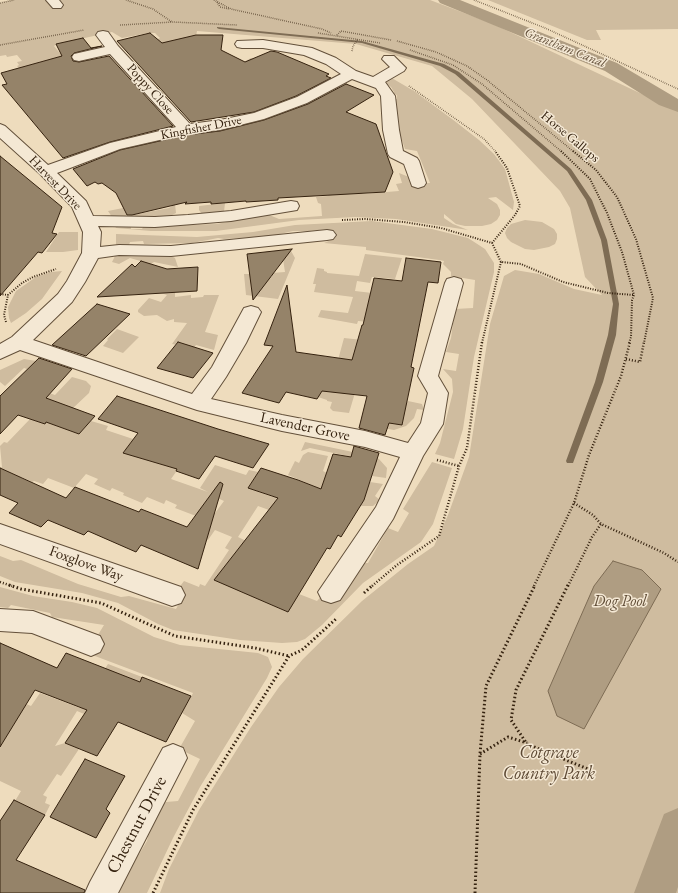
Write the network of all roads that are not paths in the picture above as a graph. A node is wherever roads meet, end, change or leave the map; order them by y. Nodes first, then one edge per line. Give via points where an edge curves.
1 (103, 35) dead end
2 (242, 44) dead end
3 (113, 49) junction
4 (79, 57) dead end
5 (351, 74) junction
6 (411, 78) dead end
7 (375, 82) junction
8 (0, 129) edge
9 (186, 130) junction
10 (46, 171) junction
11 (418, 183) dead end
12 (291, 206) dead end
13 (88, 220) junction
14 (331, 228) road end
15 (91, 253) junction
16 (454, 284) dead end
17 (251, 312) dead end
18 (20, 342) junction
19 (0, 352) edge
20 (197, 403) junction
21 (412, 453) junction
22 (0, 534) edge
23 (331, 592) dead end
24 (172, 595) dead end
25 (0, 620) edge
26 (91, 644) dead end
27 (173, 758) dead end
28 (101, 893) edge

1 - 3 street, Poppy Close
2 - 5 street via 263,44 307,51 331,61
3 - 4 street
3 - 9 street, Poppy Close
5 - 7 street
5 - 9 street, Kingfisher Drive via 302,100 259,116
6 - 7 street via 392,67
7 - 11 street via 381,85 388,96 396,154 411,161
8 - 10 street, Harvest Drive
9 - 10 street, Kingfisher Drive via 115,146
10 - 13 street, Harvest Drive via 80,205
12 - 13 street via 188,220
13 - 15 street, Harvest Drive via 92,232
14 - 15 street via 171,251 119,250
15 - 18 street, Harvest Drive via 76,282 64,298
16 - 21 street via 428,376 438,393 432,424
17 - 20 street via 230,355
18 - 19 street, Harvest Drive
18 - 20 street, Lavender Grove
20 - 21 street, Lavender Grove via 365,440
21 - 23 street via 385,512
22 - 24 street, Foxglove Way
25 - 26 street via 33,622
27 - 28 street, Chestnut Drive

